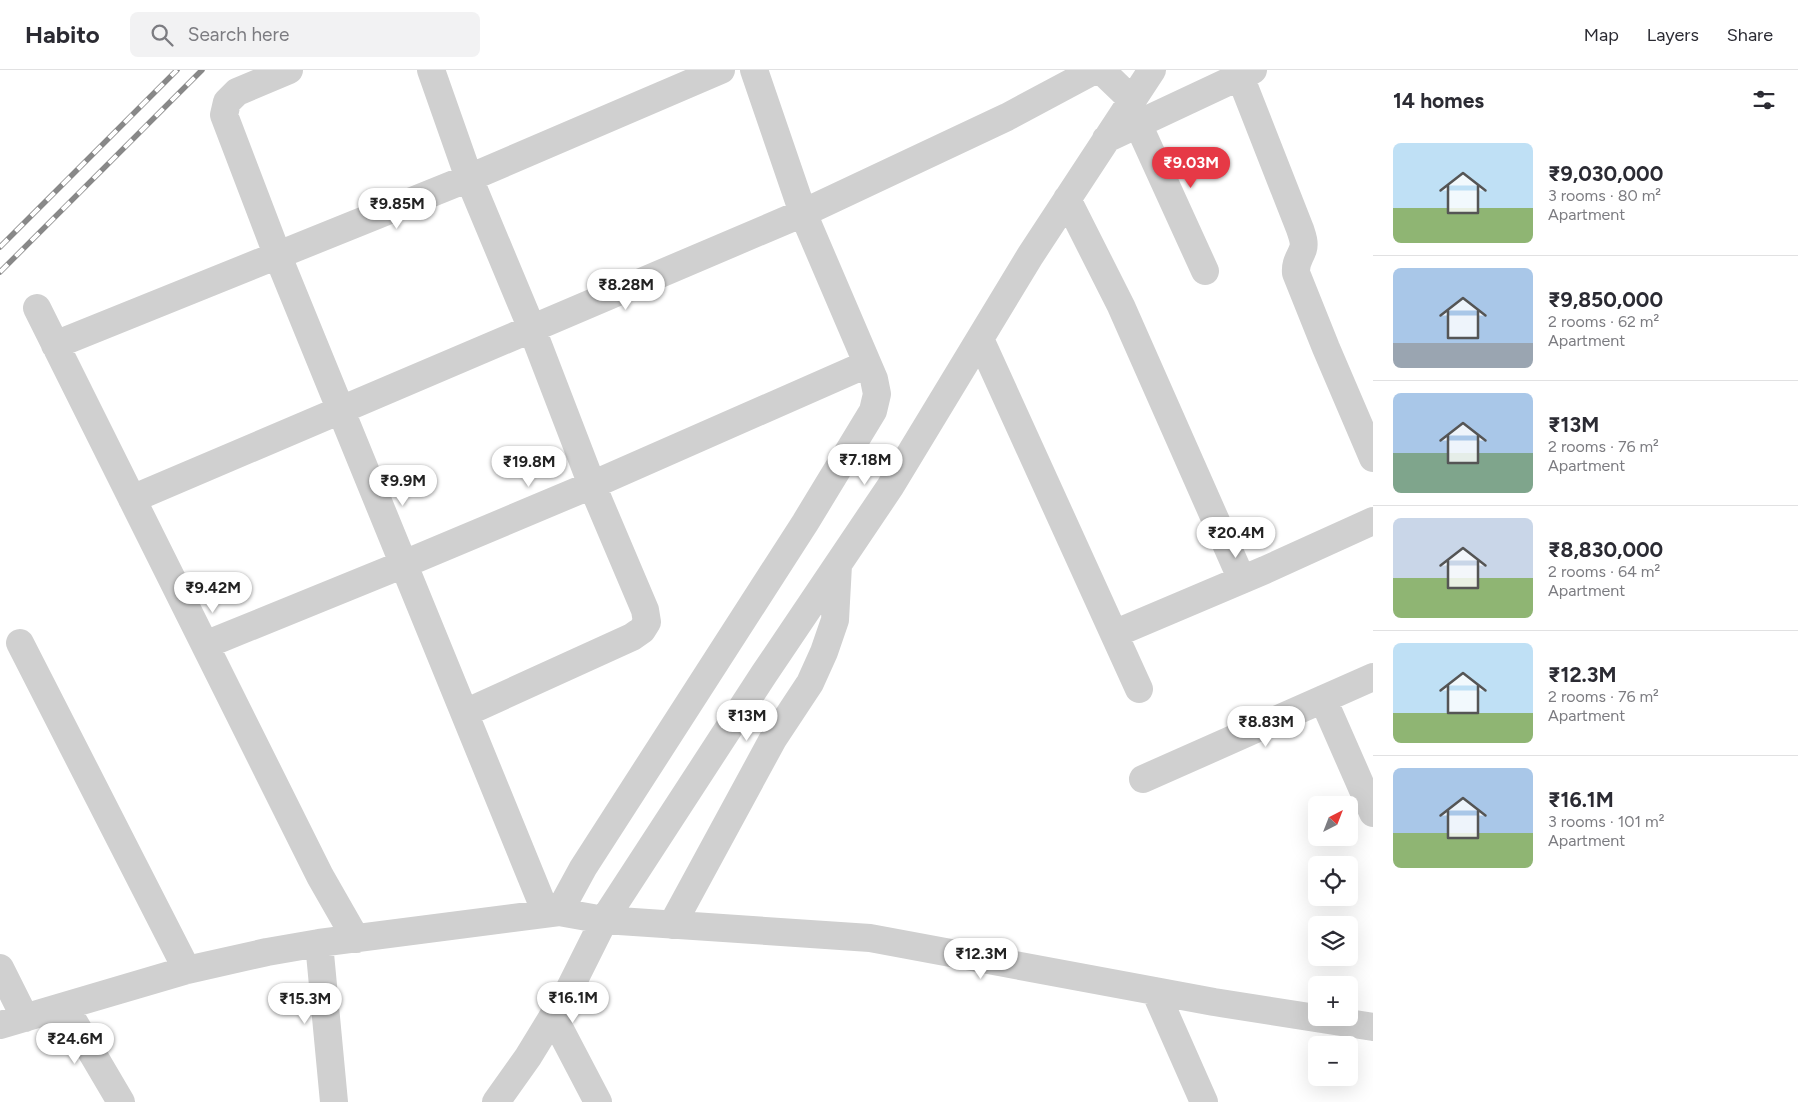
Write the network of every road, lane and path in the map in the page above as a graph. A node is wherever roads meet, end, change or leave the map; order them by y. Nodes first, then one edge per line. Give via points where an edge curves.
1 (289, 70) edge
2 (431, 70) edge
3 (721, 70) edge
4 (754, 70) edge
5 (1152, 70) edge
6 (1246, 73) edge
7 (1117, 89) edge
8 (470, 178) junction
9 (1067, 199) junction
10 (803, 213) junction
11 (278, 254) junction
12 (1205, 271) dead end
13 (37, 308) dead end
14 (532, 329) junction
15 (980, 339) junction
16 (55, 345) junction
17 (867, 364) junction
18 (341, 410) junction
19 (1366, 422) edge
20 (1373, 458) edge
21 (592, 485) junction
22 (132, 498) junction
23 (1373, 521) edge
24 (404, 564) junction
25 (838, 564) junction
26 (1242, 580) junction
27 (1114, 634) junction
28 (20, 643) dead end
29 (205, 645) junction
30 (1373, 677) edge
31 (1139, 688) dead end
32 (1324, 699) junction
33 (465, 714) junction
34 (1142, 779) dead end
35 (1373, 813) edge
36 (575, 915) junction
37 (672, 925) junction
38 (356, 938) junction
39 (319, 943) junction
40 (0, 968) edge
41 (187, 970) junction
42 (1155, 991) junction
43 (65, 1007) junction
44 (553, 1016) junction
45 (12, 1021) edge
46 (1373, 1027) edge
47 (121, 1102) edge
48 (334, 1102) edge
49 (496, 1102) edge
50 (598, 1102) edge
51 (1204, 1102) edge

1 - 11 street via 237,92 224,108
2 - 8 street
3 - 8 street
4 - 10 street
5 - 7 street
6 - 7 street
6 - 19 street via 1304,245 1295,266 1296,273
7 - 9 street via 1106,139
7 - 10 street via 1007,117
7 - 12 street
8 - 11 street
8 - 14 street
9 - 15 street
9 - 26 street via 1122,306
10 - 14 street
10 - 17 street
11 - 16 street
11 - 18 street
13 - 16 street
14 - 18 street
14 - 21 street
15 - 25 street via 890,487
15 - 27 street
16 - 22 street
17 - 21 street
17 - 36 street via 877,394 873,411 584,868
18 - 22 street
18 - 24 street
19 - 20 street
21 - 24 street
21 - 33 street via 644,610 645,626 632,637
22 - 29 street
23 - 26 street
24 - 29 street
24 - 33 street
25 - 36 street
25 - 37 street via 835,620 810,683 773,739
26 - 27 street
27 - 31 street
28 - 41 street
29 - 38 street via 320,876
30 - 32 street
32 - 34 street
32 - 35 street
33 - 36 street
36 - 37 street
36 - 38 street
36 - 44 street via 569,990
37 - 42 street via 870,938
38 - 39 street
39 - 41 street
39 - 48 street
40 - 45 street
41 - 43 street
42 - 46 street
42 - 51 street
43 - 45 street
43 - 47 street
44 - 49 street
44 - 50 street

